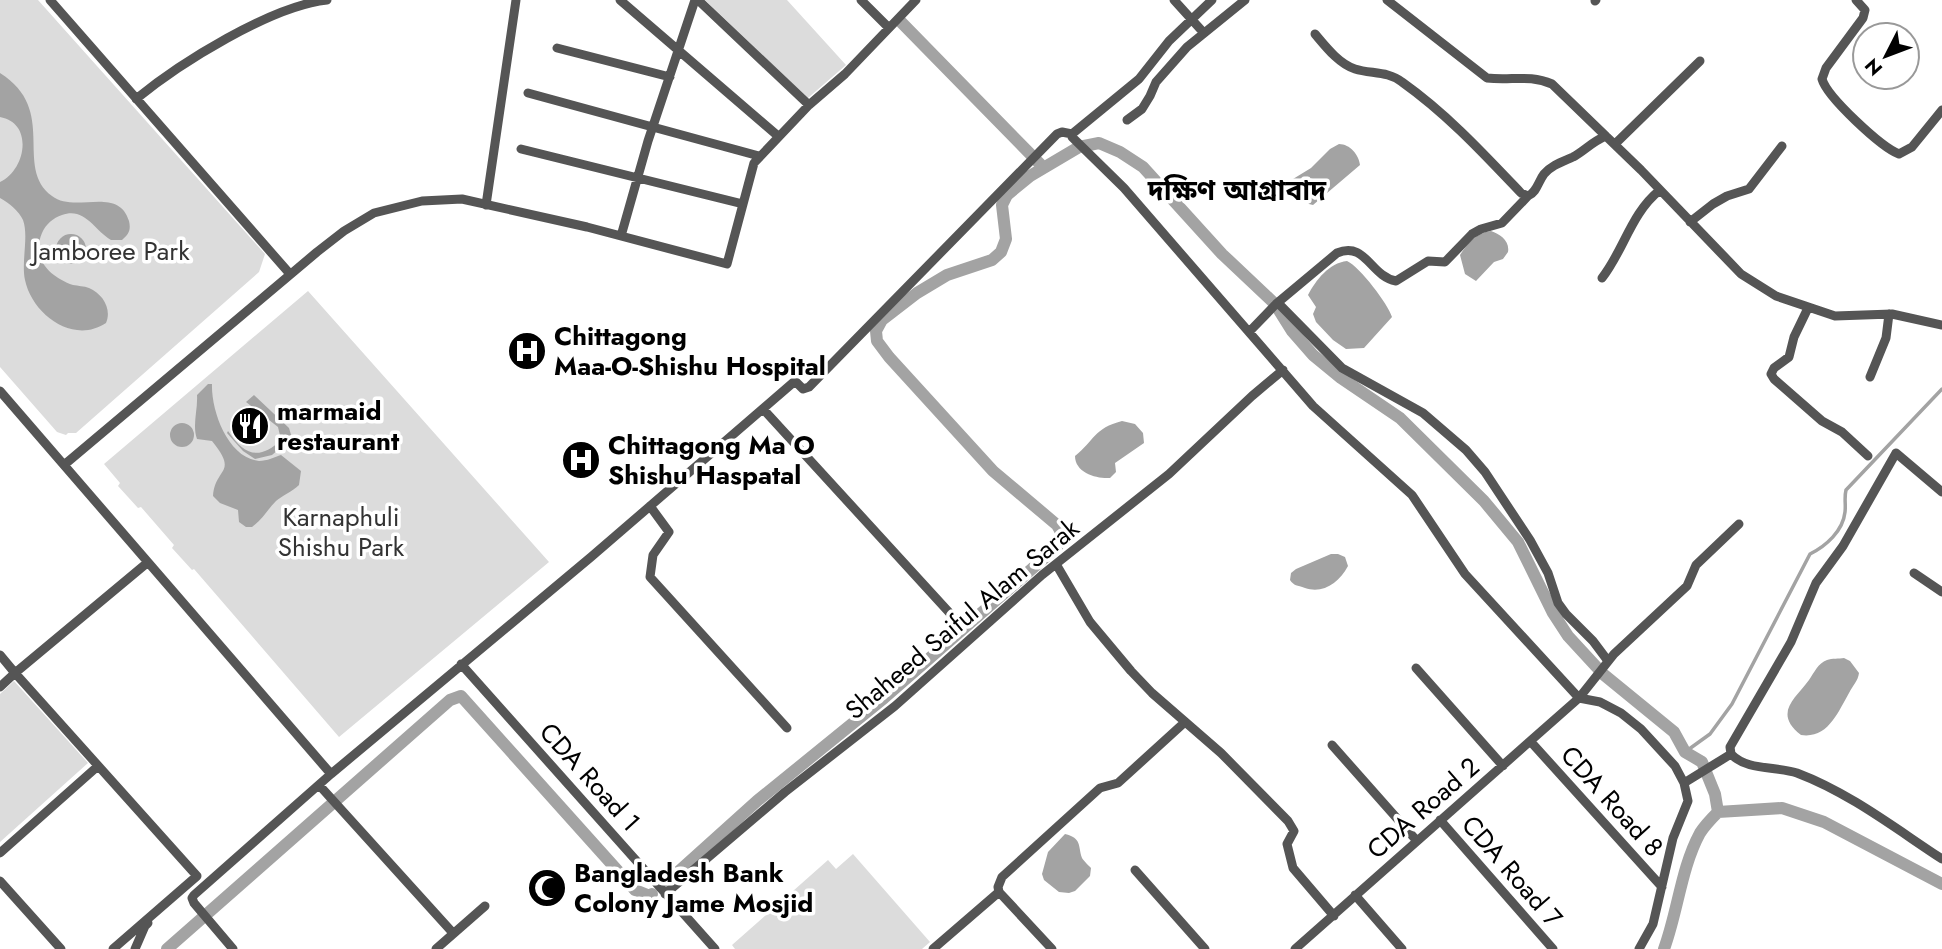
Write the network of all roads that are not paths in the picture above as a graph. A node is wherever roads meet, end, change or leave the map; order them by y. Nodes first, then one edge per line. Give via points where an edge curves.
1 (50, 0) edge
2 (327, 0) edge
3 (516, 0) edge
4 (620, 0) edge
5 (697, 0) edge
6 (861, 0) edge
7 (916, 0) edge
8 (1174, 0) edge
9 (1212, 0) edge
10 (1245, 0) edge
11 (1387, 0) edge
12 (1856, 0) edge
13 (1190, 18) junction
14 (889, 28) junction
15 (1203, 32) junction
16 (1315, 34) dead end
17 (557, 48) dead end
18 (678, 50) junction
19 (1700, 61) dead end
20 (670, 77) junction
21 (528, 93) dead end
22 (136, 99) junction
23 (809, 105) junction
24 (1942, 110) edge
25 (1127, 120) dead end
26 (653, 126) junction
27 (778, 136) junction
28 (1073, 136) junction
29 (1606, 136) junction
30 (1615, 144) junction
31 (1782, 146) dead end
32 (521, 149) dead end
33 (759, 156) junction
34 (638, 178) junction
35 (1660, 190) junction
36 (1528, 196) junction
37 (743, 204) junction
38 (486, 205) junction
39 (1690, 222) junction
40 (621, 236) junction
41 (290, 274) junction
42 (1602, 278) dead end
43 (1277, 304) junction
44 (1808, 308) junction
45 (1889, 314) junction
46 (1942, 325) edge
47 (1252, 329) junction
48 (1283, 370) junction
49 (1870, 377) dead end
50 (0, 391) edge
51 (764, 410) junction
52 (1868, 456) dead end
53 (64, 465) junction
54 (1942, 492) edge
55 (650, 506) junction
56 (1739, 524) dead end
57 (147, 563) junction
58 (1056, 564) junction
59 (1914, 573) dead end
60 (1942, 592) edge
61 (957, 621) dead end
62 (0, 655) edge
63 (1607, 663) junction
64 (461, 664) junction
65 (1416, 668) dead end
66 (15, 673) junction
67 (0, 687) edge
68 (1579, 698) junction
69 (1185, 722) junction
70 (787, 728) dead end
71 (1531, 742) junction
72 (1332, 745) dead end
73 (1727, 756) junction
74 (98, 766) junction
75 (1503, 766) junction
76 (331, 774) junction
77 (1687, 781) junction
78 (319, 785) junction
79 (1440, 820) junction
80 (1417, 841) junction
81 (0, 853) edge
82 (1942, 859) edge
83 (1135, 870) dead end
84 (0, 881) edge
85 (1662, 887) junction
86 (999, 892) junction
87 (665, 894) junction
88 (1355, 895) junction
89 (193, 900) junction
90 (485, 906) dead end
91 (1334, 916) junction
92 (453, 933) junction
93 (61, 949) edge
94 (113, 949) edge
95 (135, 949) edge
96 (233, 949) edge
97 (436, 949) edge
98 (715, 949) edge
99 (933, 949) edge
100 (1052, 949) edge
101 (1205, 949) edge
102 (1295, 949) edge
103 (1402, 949) edge
104 (1553, 949) edge
105 (1639, 949) edge

1 - 22 street
2 - 22 street via 265,19 183,65
3 - 38 street
4 - 18 street
5 - 18 street
5 - 23 street
6 - 14 street
7 - 14 street
8 - 13 street
9 - 13 street
10 - 15 street
11 - 29 street via 1487,78 1537,78 1552,84
12 - 24 street via 1865,10 1863,18 1826,68 1822,79 1829,94 1899,154 1912,147
13 - 15 street
13 - 28 street via 1143,75
14 - 23 street
15 - 25 street via 1156,82 1142,109
16 - 36 street via 1346,65 1403,82 1456,125
17 - 20 street
18 - 20 street
18 - 27 street
19 - 30 street
20 - 26 street
21 - 26 street
22 - 41 street
23 - 27 street
26 - 33 street
26 - 34 street
27 - 33 street
28 - 47 street
28 - 51 street via 1057,134 809,387 803,389 795,381
29 - 30 street
29 - 36 street via 1554,165
30 - 35 street
31 - 39 street via 1749,189 1727,196
32 - 34 street
33 - 37 street
34 - 37 street
34 - 40 street
35 - 39 street
35 - 42 street via 1642,207
36 - 43 street via 1502,223 1472,234 1445,262 1428,261 1396,281 1385,278 1357,251 1348,249
37 - 40 street via 727,264
38 - 40 street
38 - 41 street via 462,199 422,201 374,213
39 - 44 street via 1758,287
41 - 53 street
43 - 47 street
43 - 63 street via 1342,368 1423,413 1466,450 1530,540 1558,603
44 - 45 street via 1846,317
44 - 52 street via 1789,357 1771,374
45 - 46 street
45 - 49 street via 1886,338
47 - 48 street
48 - 58 street, Shaheed Saiful Alam Sarak via 1169,474
48 - 68 street via 1326,419 1412,495 1465,575
50 - 53 street
51 - 55 street
51 - 61 street
53 - 57 street
54 - 73 street via 1896,453 1843,546 1816,583 1791,642
55 - 64 street
55 - 70 street via 669,532 653,555 650,577
56 - 63 street, CDA Road 2 via 1696,565 1687,586
57 - 66 street
57 - 76 street
58 - 69 street via 1108,645
58 - 87 street, Shaheed Saiful Alam Sarak via 895,706
59 - 60 street
62 - 66 street
63 - 68 street, CDA Road 2
64 - 76 street
64 - 87 street, CDA Road 1
65 - 75 street
66 - 67 street
66 - 74 street
68 - 71 street, CDA Road 2
68 - 77 street via 1600,702 1641,729
69 - 86 street via 1118,783 1100,788 1066,818 1002,877
69 - 91 street via 1288,821 1294,831 1287,844 1293,869
71 - 75 street, CDA Road 2
71 - 85 street, CDA Road 8
72 - 80 street
73 - 77 street
73 - 82 street via 1821,784
74 - 81 street
74 - 94 street via 197,876
75 - 79 street, CDA Road 2
76 - 78 street
77 - 85 street via 1688,801 1673,838
78 - 89 street
78 - 92 street
79 - 80 street, CDA Road 2
79 - 104 street, CDA Road 7
80 - 88 street, CDA Road 2
83 - 101 street
84 - 93 street
85 - 105 street via 1653,924
86 - 99 street
86 - 100 street
87 - 98 street, CDA Road 1
88 - 91 street, CDA Road 2
88 - 103 street
89 - 95 street via 181,895 145,926
89 - 96 street
90 - 92 street
91 - 102 street, CDA Road 2
92 - 97 street

